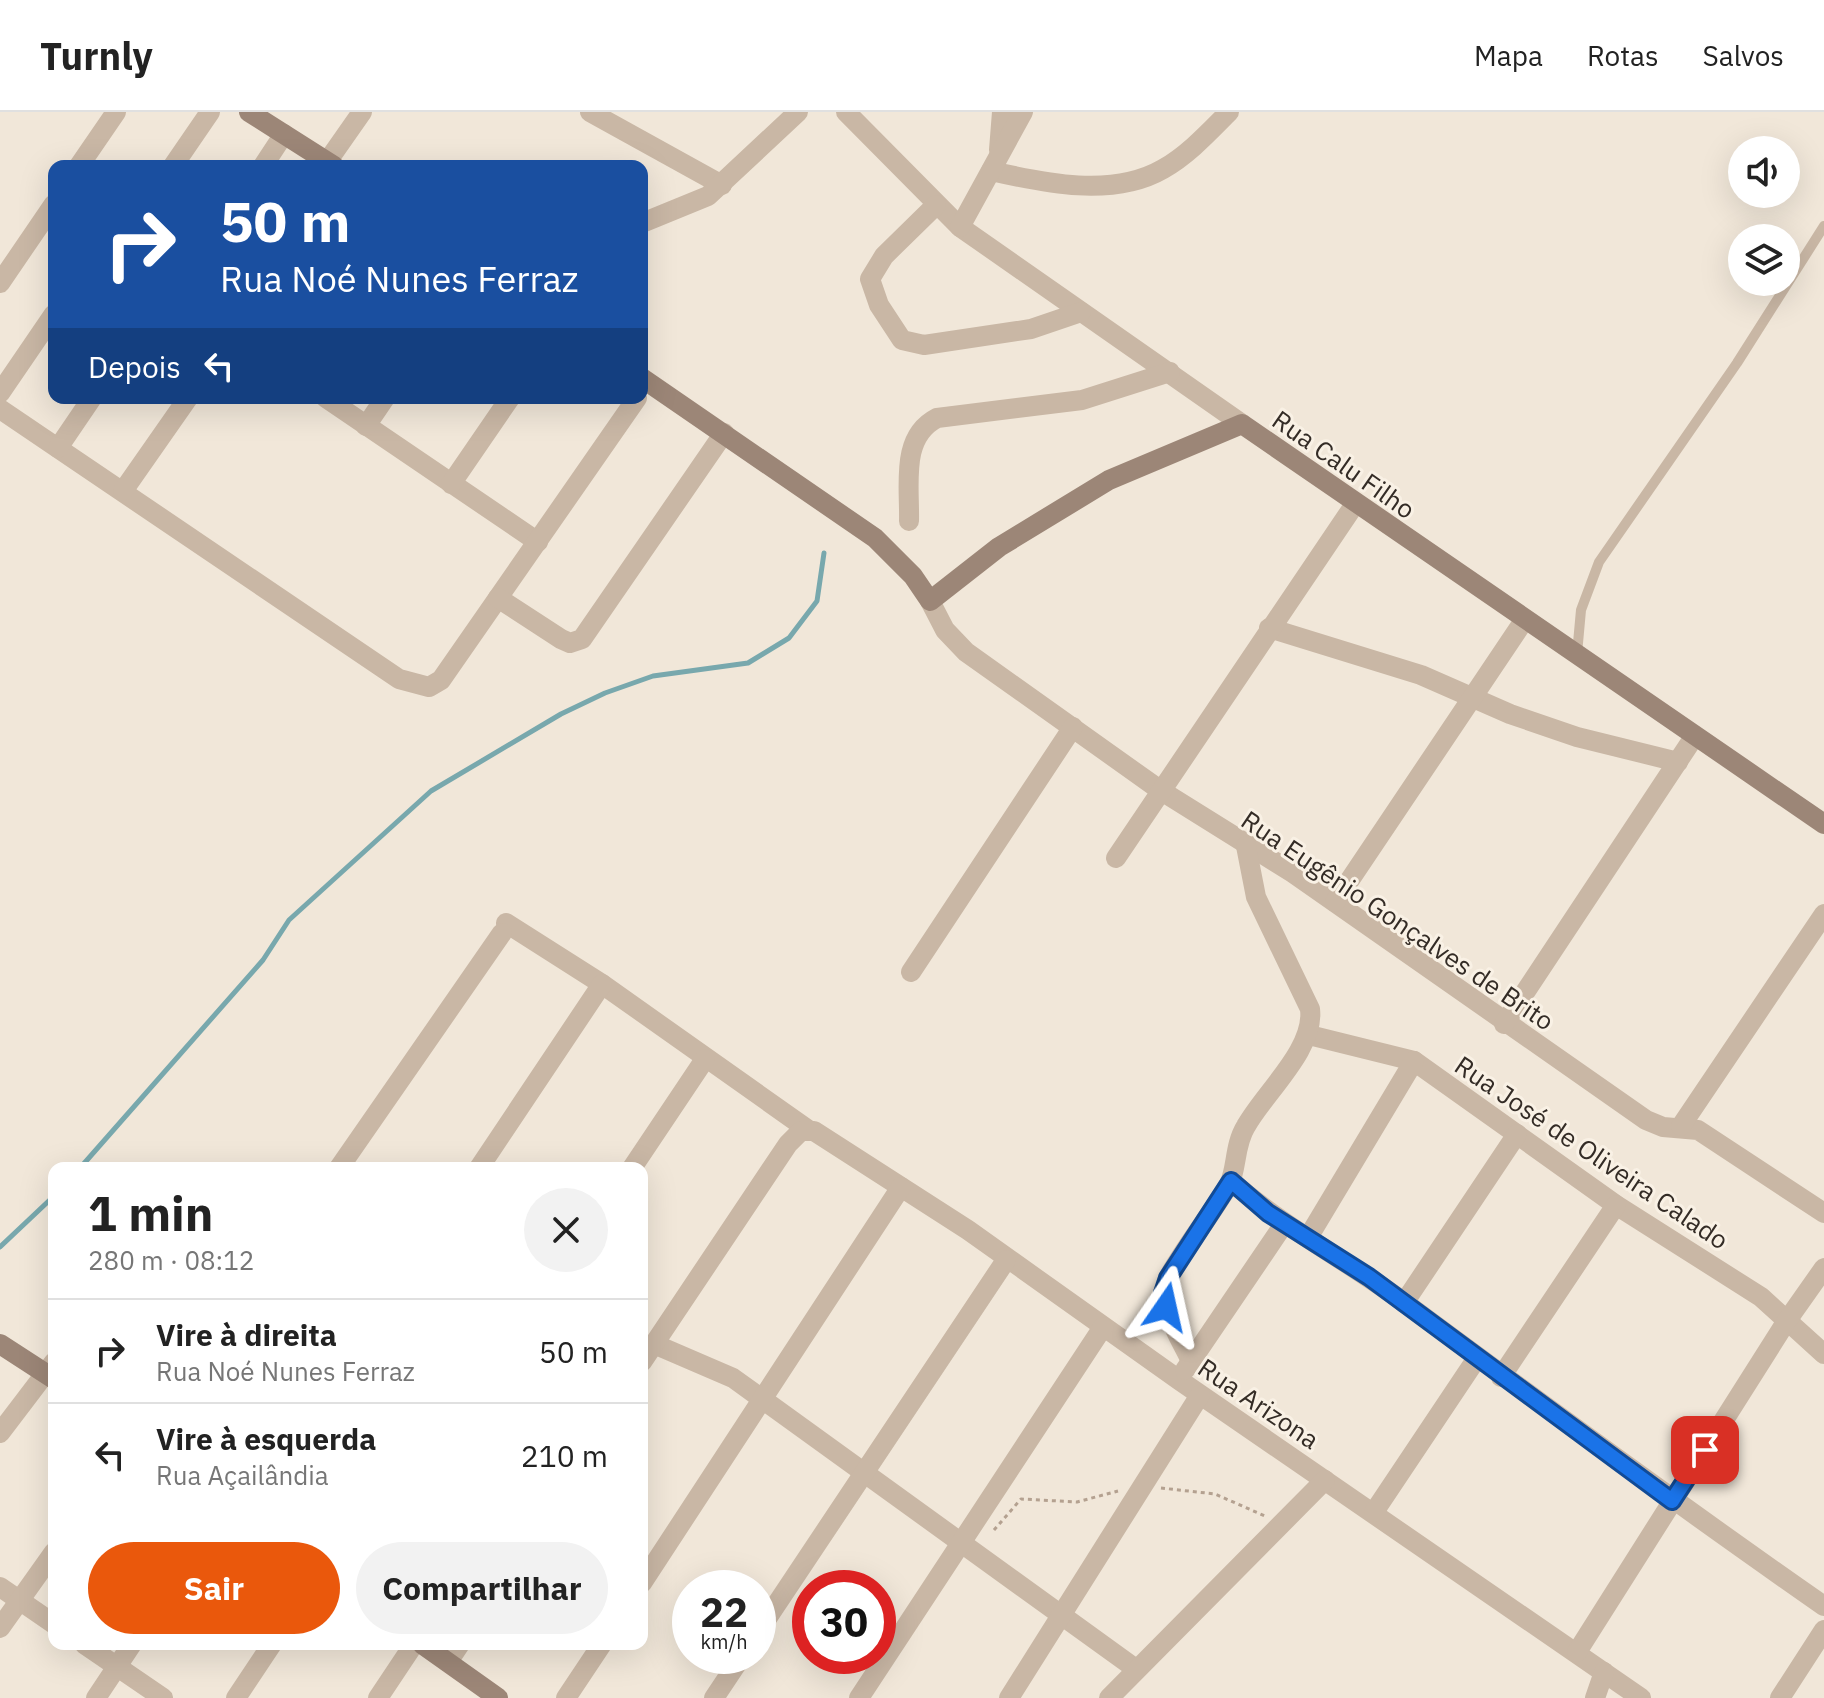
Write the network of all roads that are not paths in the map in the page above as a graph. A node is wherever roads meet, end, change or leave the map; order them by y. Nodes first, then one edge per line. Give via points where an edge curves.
1 (116, 112) edge
2 (210, 112) edge
3 (249, 112) edge
4 (362, 112) edge
5 (590, 112) edge
6 (798, 112) edge
7 (846, 112) edge
8 (1002, 112) edge
9 (1023, 112) edge
10 (1229, 112) edge
11 (625, 120) edge
12 (284, 134) junction
13 (83, 160) edge
14 (177, 160) edge
15 (267, 160) edge
16 (324, 160) edge
17 (332, 160) edge
18 (994, 164) junction
19 (722, 185) junction
20 (936, 205) junction
21 (48, 215) edge
22 (648, 219) edge
23 (1824, 226) edge
24 (960, 227) junction
25 (0, 283) edge
26 (1081, 312) junction
27 (48, 323) edge
28 (1170, 372) junction
29 (648, 390) edge
30 (0, 393) edge
31 (88, 404) edge
32 (184, 404) edge
33 (335, 404) edge
34 (381, 404) edge
35 (506, 404) edge
36 (631, 404) edge
37 (0, 409) edge
38 (1242, 424) junction
39 (366, 426) junction
40 (724, 433) junction
41 (58, 448) junction
42 (451, 484) junction
43 (123, 491) junction
44 (1355, 504) junction
45 (909, 521) dead end
46 (538, 542) junction
47 (498, 598) junction
48 (930, 601) junction
49 (1525, 619) junction
50 (1269, 628) junction
51 (1577, 656) junction
52 (1472, 696) junction
53 (1073, 727) junction
54 (1694, 737) junction
55 (1678, 762) junction
56 (1160, 790) junction
57 (1824, 824) edge
58 (1246, 846) junction
59 (1116, 858) dead end
60 (1335, 902) junction
61 (1824, 914) edge
62 (911, 972) dead end
63 (602, 984) junction
64 (1504, 1024) junction
65 (1310, 1029) junction
66 (705, 1059) junction
67 (1414, 1061) junction
68 (1681, 1126) junction
69 (807, 1129) junction
70 (1517, 1134) junction
71 (343, 1162) edge
72 (483, 1162) edge
73 (636, 1162) edge
74 (1231, 1181) junction
75 (901, 1187) junction
76 (1616, 1205) junction
77 (1824, 1213) edge
78 (1284, 1224) junction
79 (1309, 1236) junction
80 (1006, 1260) junction
81 (1824, 1268) edge
82 (1404, 1303) junction
83 (1786, 1322) junction
84 (1103, 1327) junction
85 (0, 1344) edge
86 (654, 1344) junction
87 (648, 1353) edge
88 (1824, 1354) edge
89 (1477, 1358) junction
90 (1191, 1361) junction
91 (48, 1369) edge
92 (48, 1375) edge
93 (1501, 1377) junction
94 (1179, 1380) junction
95 (1200, 1395) junction
96 (763, 1399) junction
97 (0, 1433) edge
98 (864, 1473) junction
99 (1325, 1480) junction
100 (1672, 1501) junction
101 (1374, 1512) junction
102 (960, 1545) junction
103 (48, 1560) edge
104 (648, 1574) edge
105 (0, 1587) edge
106 (19, 1600) junction
107 (776, 1605) edge
108 (1824, 1606) edge
109 (1062, 1616) junction
110 (48, 1620) edge
111 (0, 1628) edge
112 (1824, 1630) edge
113 (93, 1650) edge
114 (128, 1650) edge
115 (268, 1650) edge
116 (410, 1650) edge
117 (431, 1650) edge
118 (456, 1650) edge
119 (598, 1650) edge
120 (1577, 1652) junction
121 (448, 1662) junction
122 (117, 1667) junction
123 (1136, 1669) junction
124 (1604, 1672) junction
125 (730, 1674) edge
126 (96, 1698) edge
127 (163, 1698) edge
128 (236, 1698) edge
129 (378, 1698) edge
130 (498, 1698) edge
131 (566, 1698) edge
132 (714, 1698) edge
133 (859, 1698) edge
134 (1009, 1698) edge
135 (1109, 1698) edge
136 (1595, 1698) edge
137 (1641, 1698) edge
138 (1780, 1698) edge

1 - 13 street
2 - 14 street
3 - 12 street
4 - 17 street
5 - 11 street
6 - 19 street
7 - 20 street
8 - 18 street
9 - 18 street
10 - 18 street via 1181,157 1135,181 1072,184
11 - 19 street
12 - 15 street
12 - 16 street
18 - 24 street
19 - 22 street via 708,196
20 - 24 street
20 - 26 street via 884,256 870,279 879,305 902,340 924,345 1031,329
21 - 25 street
23 - 51 lane via 1599,562 1581,610
24 - 26 street
26 - 28 street
27 - 30 street
28 - 38 street
28 - 45 street via 1082,400 937,418 926,424 913,444
29 - 40 street
31 - 41 street
32 - 43 street
33 - 39 street
34 - 39 street
35 - 42 street
36 - 46 street
37 - 41 street
38 - 44 street, Rua Calu Filho
38 - 48 street, Rua Calu Filho via 1109,480 999,547
39 - 42 street
40 - 47 street via 582,639 561,639
40 - 48 street via 875,538
41 - 43 street
42 - 46 street
43 - 47 street via 399,679 429,687 441,680
44 - 49 street, Rua Calu Filho
44 - 50 street
46 - 47 street
48 - 53 street, Rua Eugênio Gonçalves de Brito via 945,630 966,652
49 - 51 street, Rua Calu Filho
49 - 52 street
50 - 52 street
50 - 56 street
51 - 54 street, Rua Calu Filho
52 - 55 street via 1577,737
52 - 60 street
53 - 56 street, Rua Eugênio Gonçalves de Brito
53 - 62 street
54 - 55 street
54 - 57 street, Rua Calu Filho
55 - 64 street
56 - 58 street, Rua Eugênio Gonçalves de Brito
56 - 59 street
58 - 60 street, Rua Eugênio Gonçalves de Brito
58 - 65 street via 1256,897 1310,1009
60 - 64 street, Rua Eugênio Gonçalves de Brito
61 - 68 street
63 - 66 street, Rua Arizona
63 - 71 street, Rua Arizona via 504,928
63 - 72 street
64 - 68 street, Rua Eugênio Gonçalves de Brito via 1646,1120 1663,1127
65 - 67 street, Rua José de Oliveira Calado
65 - 74 street via 1245,1126 1234,1152
66 - 69 street, Rua Arizona
66 - 73 street
67 - 70 street, Rua José de Oliveira Calado
67 - 79 street
68 - 77 street, Rua Eugênio Gonçalves de Brito via 1721,1142
69 - 75 street, Rua Arizona
69 - 86 street via 788,1144
70 - 76 street, Rua José de Oliveira Calado
70 - 82 street
74 - 78 street
74 - 90 street via 1186,1246 1163,1293
75 - 80 street, Rua Arizona
75 - 96 street
76 - 83 street, Rua José de Oliveira Calado via 1761,1297
76 - 93 street
78 - 79 street
78 - 90 street
79 - 82 street
80 - 84 street, Rua Arizona
80 - 98 street
81 - 83 street
82 - 89 street
83 - 88 street, Rua José de Oliveira Calado
83 - 100 street
84 - 94 street, Rua Arizona
84 - 102 street
85 - 91 street
86 - 87 street
86 - 96 street via 733,1378
89 - 93 street
89 - 101 street
90 - 94 street
92 - 97 street
93 - 100 street
94 - 95 street, Rua Arizona
95 - 99 street, Rua Arizona
95 - 109 street
96 - 98 street
96 - 104 street
98 - 102 street
98 - 107 street
99 - 101 street, Rua Arizona
99 - 123 street
100 - 108 street
100 - 120 street
101 - 120 street, Rua Arizona
102 - 109 street
102 - 133 street
103 - 106 street
105 - 106 street
106 - 110 street
106 - 111 street
109 - 123 street
109 - 134 street
112 - 138 street
113 - 122 street
114 - 122 street
115 - 128 street
116 - 129 street
117 - 121 street
118 - 121 street
119 - 131 street
120 - 124 street, Rua Arizona
121 - 130 street
122 - 126 street
122 - 127 street
123 - 135 street
124 - 136 street
124 - 137 street, Rua Arizona
125 - 132 street

